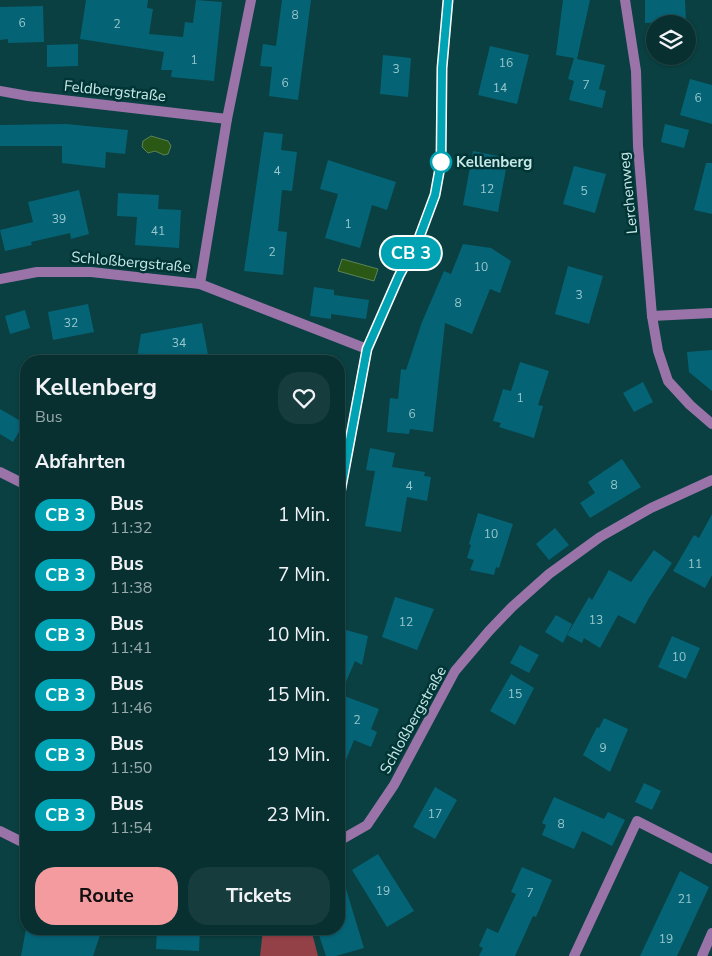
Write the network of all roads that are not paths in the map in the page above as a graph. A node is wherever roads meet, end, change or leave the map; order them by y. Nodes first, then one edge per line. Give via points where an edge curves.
1 (251, 0) edge
2 (448, 0) edge
3 (625, 0) edge
4 (0, 91) edge
5 (226, 119) junction
6 (0, 280) edge
7 (200, 284) junction
8 (712, 313) edge
9 (652, 316) junction
10 (367, 349) junction
11 (712, 424) edge
12 (345, 467) edge
13 (0, 472) edge
14 (712, 480) edge
15 (20, 482) edge
16 (0, 831) edge
17 (345, 838) edge
18 (20, 841) edge
19 (712, 859) edge
20 (712, 934) edge
21 (574, 956) edge
22 (702, 956) edge

1 - 5 street
2 - 10 street via 442,68 441,162 435,195 419,238
3 - 9 street, Lerchenweg via 636,71 638,146
4 - 5 street, Feldbergstraße
5 - 7 street
6 - 7 street, Schloßbergstraße via 38,272 91,272
7 - 10 street, Schloßbergstraße
8 - 9 street
9 - 11 street, Lerchenweg via 658,351 668,381
10 - 12 street
13 - 15 street
14 - 17 street, Schloßbergstraße via 651,508 600,537 549,574 488,630 456,671 394,785 367,825
16 - 18 street
19 - 21 street via 637,821
20 - 22 street

